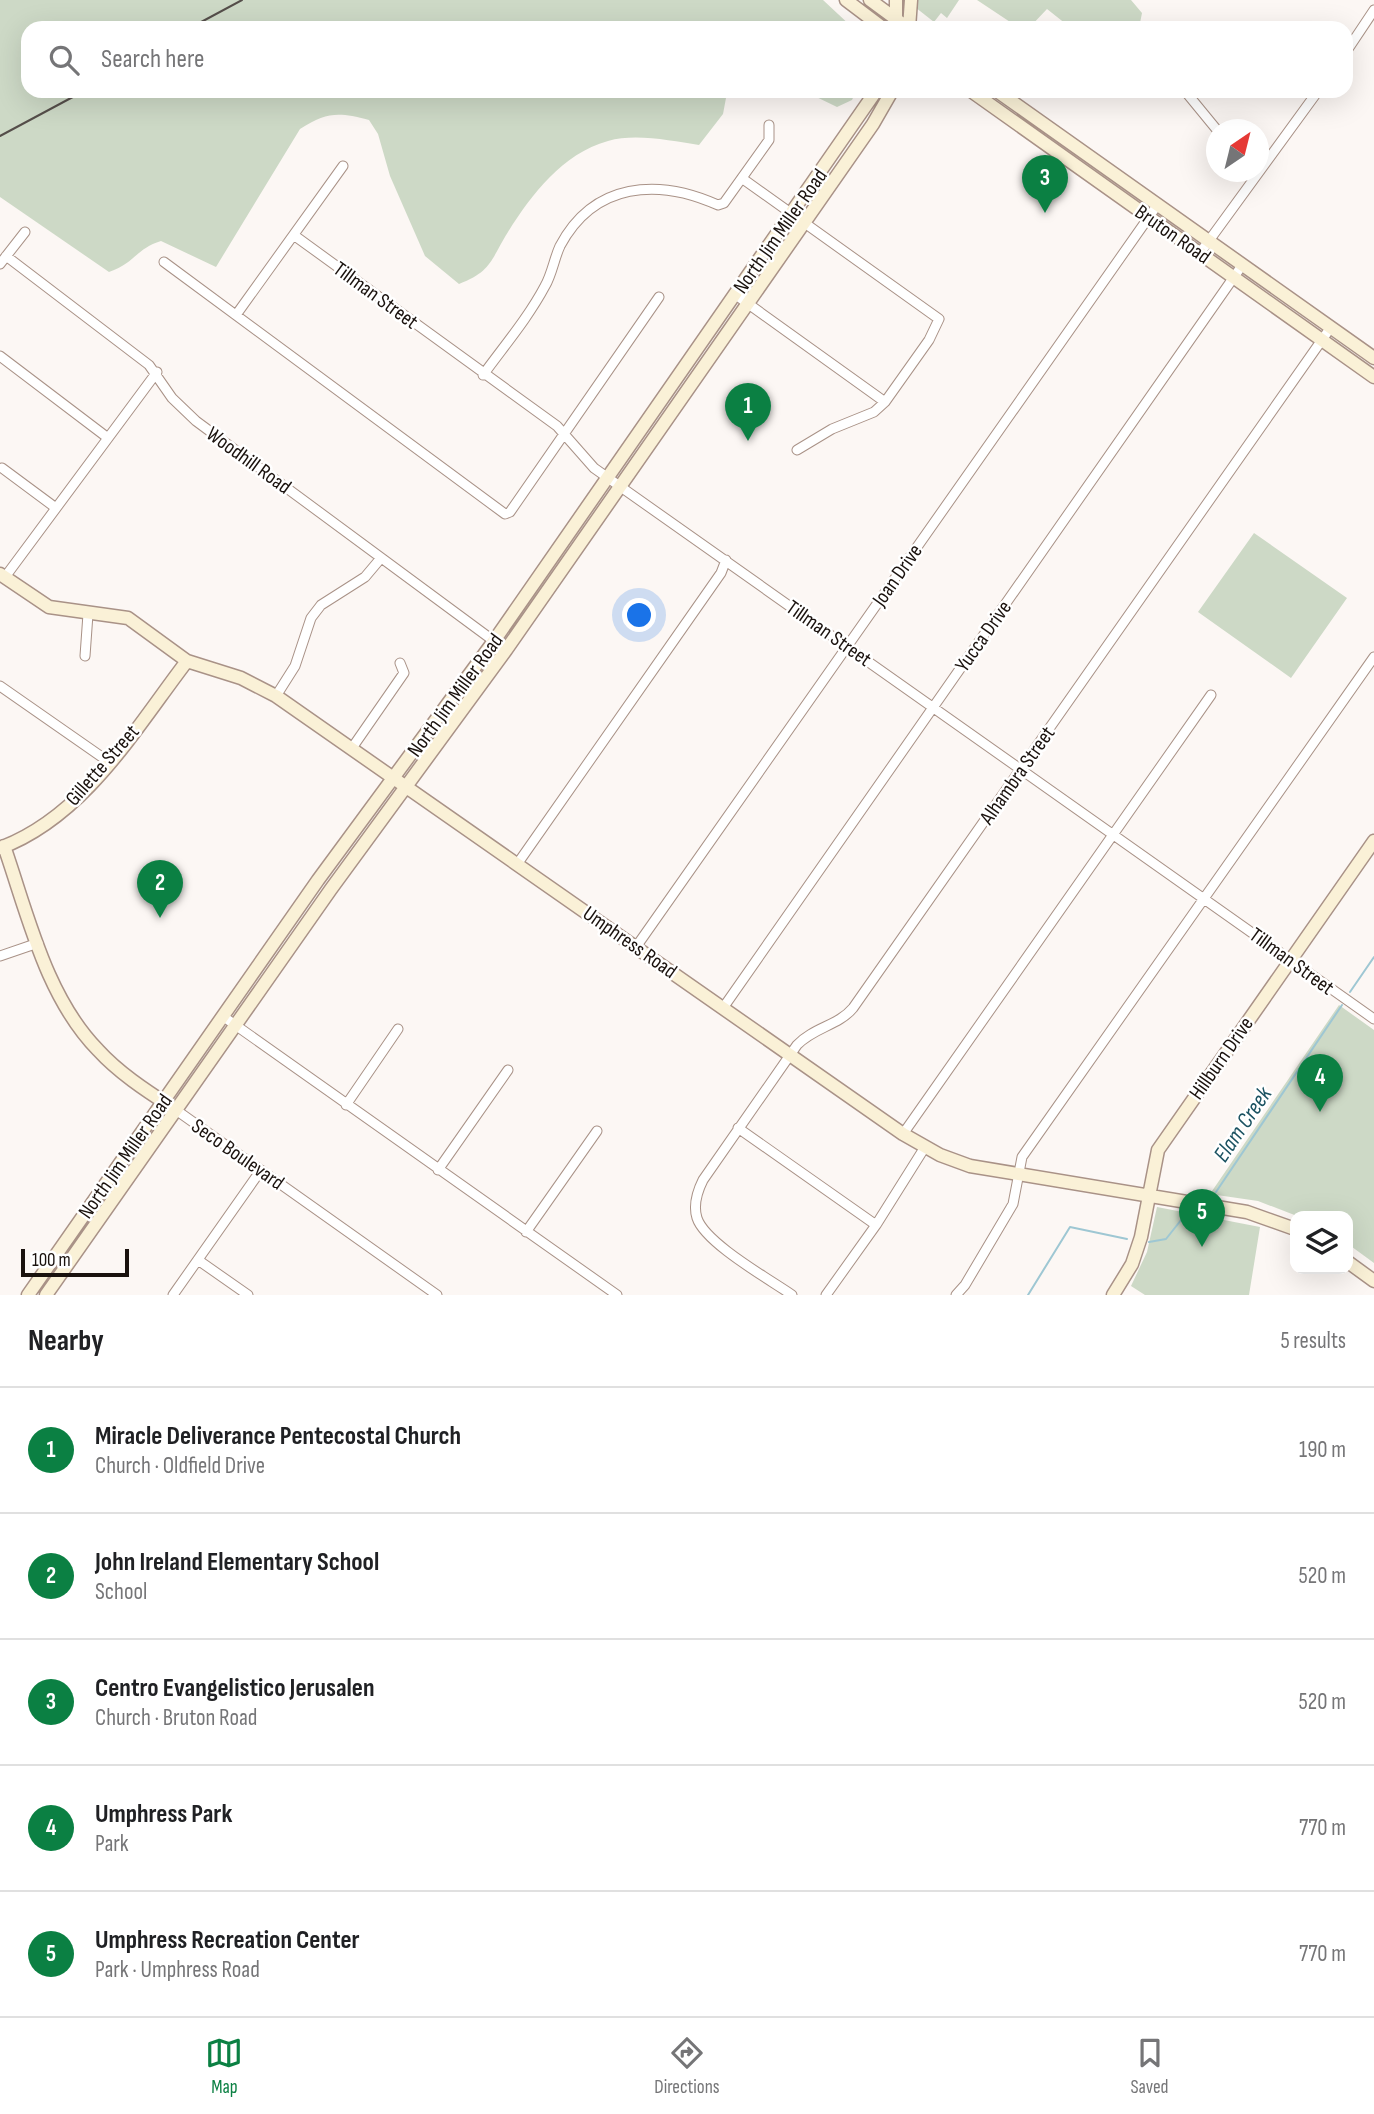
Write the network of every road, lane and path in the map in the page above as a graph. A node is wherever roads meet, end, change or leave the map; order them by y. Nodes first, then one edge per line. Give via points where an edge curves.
1 (846, 0) edge
2 (870, 0) edge
3 (896, 0) edge
4 (911, 0) edge
5 (1374, 10) edge
6 (874, 21) edge
7 (896, 21) edge
8 (901, 21) edge
9 (904, 21) edge
10 (1353, 42) edge
11 (872, 98) edge
12 (888, 98) edge
13 (981, 98) edge
14 (1007, 98) edge
15 (1191, 98) edge
16 (1313, 98) edge
17 (1208, 119) edge
18 (769, 125) dead end
19 (852, 129) junction
20 (1061, 136) junction
21 (864, 137) junction
22 (1052, 148) junction
23 (1269, 154) edge
24 (343, 166) dead end
25 (743, 179) junction
26 (1249, 182) edge
27 (1158, 204) junction
28 (792, 214) junction
29 (1149, 217) junction
30 (804, 222) junction
31 (25, 232) dead end
32 (295, 236) junction
33 (1209, 240) junction
34 (1200, 253) junction
35 (3, 260) edge
36 (164, 262) dead end
37 (1243, 264) junction
38 (1234, 277) junction
39 (736, 295) junction
40 (659, 297) dead end
41 (748, 303) junction
42 (236, 315) junction
43 (1331, 327) junction
44 (1321, 340) junction
45 (0, 356) edge
46 (1374, 358) edge
47 (158, 373) junction
48 (483, 375) junction
49 (1373, 375) edge
50 (885, 402) junction
51 (565, 434) junction
52 (108, 438) junction
53 (797, 450) dead end
54 (2, 468) dead end
55 (608, 477) junction
56 (620, 485) junction
57 (56, 508) junction
58 (381, 558) junction
59 (726, 560) junction
60 (2, 575) edge
61 (88, 614) junction
62 (494, 641) junction
63 (848, 646) junction
64 (506, 650) junction
65 (85, 656) dead end
66 (1374, 657) edge
67 (187, 661) junction
68 (400, 663) dead end
69 (0, 686) edge
70 (1211, 695) dead end
71 (276, 696) junction
72 (934, 706) junction
73 (352, 748) junction
74 (109, 762) junction
75 (1021, 768) junction
76 (394, 778) junction
77 (406, 786) junction
78 (1113, 833) junction
79 (1374, 841) edge
80 (1, 844) edge
81 (518, 863) junction
82 (318, 880) junction
83 (331, 889) junction
84 (1205, 898) junction
85 (38, 943) junction
86 (636, 947) junction
87 (0, 956) edge
88 (1291, 960) junction
89 (723, 1008) junction
90 (223, 1017) junction
91 (1374, 1018) edge
92 (234, 1026) junction
93 (398, 1029) dead end
94 (790, 1055) junction
95 (508, 1070) dead end
96 (163, 1102) junction
97 (346, 1105) junction
98 (176, 1110) junction
99 (738, 1128) junction
100 (597, 1131) dead end
101 (902, 1134) junction
102 (925, 1147) junction
103 (261, 1170) junction
104 (438, 1170) junction
105 (1019, 1175) junction
106 (1149, 1197) junction
107 (876, 1225) junction
108 (1290, 1227) edge
109 (526, 1232) junction
110 (198, 1260) junction
111 (1353, 1266) edge
112 (1374, 1281) edge
113 (28, 1295) edge
114 (46, 1295) edge
115 (173, 1295) edge
116 (248, 1295) edge
117 (438, 1295) edge
118 (617, 1295) edge
119 (792, 1295) edge
120 (826, 1295) edge
121 (956, 1295) edge
122 (1113, 1295) edge

1 - 6 main road
2 - 7 main road
3 - 8 main road
4 - 9 main road
5 - 10 street
11 - 19 main road, North Jim Miller Road
12 - 21 main road, North Jim Miller Road
13 - 22 main road, Bruton Road
14 - 20 main road, Bruton Road
15 - 17 street
16 - 23 street
18 - 25 street via 769,140
19 - 21 main road
19 - 28 main road, North Jim Miller Road
20 - 22 main road
20 - 27 main road, Bruton Road
21 - 30 main road, North Jim Miller Road
22 - 29 main road, Bruton Road
24 - 32 street
25 - 28 street
25 - 48 street via 718,205 685,193 634,189 589,212 571,229 537,300
26 - 33 street
27 - 29 street, Joan Drive
27 - 33 main road, Bruton Road
28 - 30 street
28 - 39 main road, North Jim Miller Road
29 - 34 main road, Bruton Road
29 - 63 street, Joan Drive
30 - 41 main road, North Jim Miller Road
30 - 50 street via 939,319
31 - 35 street
32 - 42 street
32 - 48 street, Tillman Street
33 - 34 street
33 - 37 main road, Bruton Road
34 - 38 main road, Bruton Road
35 - 47 street, Woodhill Road
36 - 42 street
37 - 38 street, Yucca Drive
37 - 43 main road, Bruton Road
38 - 44 main road, Bruton Road
38 - 72 street, Yucca Drive
39 - 41 street
39 - 55 main road, North Jim Miller Road
40 - 51 street
41 - 50 street
41 - 56 main road, North Jim Miller Road
42 - 51 street via 506,513
43 - 44 street, Alhambra Street
43 - 46 main road, Bruton Road
44 - 49 main road, Bruton Road
44 - 75 street, Alhambra Street
45 - 52 street
47 - 52 street
47 - 58 street, Woodhill Road via 182,409
48 - 51 street, Tillman Street
50 - 53 street via 874,412
51 - 55 street, Tillman Street via 589,463
52 - 57 street
54 - 57 street
55 - 56 street, Tillman Street
55 - 62 main road, North Jim Miller Road
56 - 59 street, Tillman Street
56 - 64 main road, North Jim Miller Road
57 - 60 street
58 - 62 street, Woodhill Road
58 - 71 street via 365,577 321,605 311,618 295,666
59 - 63 street, Tillman Street
59 - 81 street
60 - 61 main road, Umphress Road via 49,607
61 - 65 street
61 - 67 main road, Umphress Road via 128,618
62 - 64 street, Woodhill Road
62 - 76 main road, North Jim Miller Road
63 - 72 street, Tillman Street
63 - 86 street, Joan Drive
64 - 77 main road, North Jim Miller Road
66 - 84 street
67 - 71 main road, Umphress Road via 240,678
67 - 74 main road, Gillette Street
68 - 73 street via 404,673
69 - 74 street
70 - 78 street
71 - 73 main road, Umphress Road
72 - 75 street, Tillman Street
72 - 89 street, Yucca Drive
73 - 76 main road, Umphress Road
74 - 80 main road, Gillette Street via 66,807 33,832
75 - 78 street, Tillman Street
75 - 94 street, Alhambra Street via 853,1008 804,1038
76 - 77 main road, Umphress Road
76 - 82 main road, North Jim Miller Road
77 - 81 main road, Umphress Road
77 - 83 main road, North Jim Miller Road
78 - 84 street, Tillman Street
78 - 101 street
79 - 88 main road, Hillburn Drive
80 - 85 main road, Seco Boulevard
81 - 86 main road, Umphress Road
82 - 83 main road
82 - 90 main road, North Jim Miller Road
83 - 92 main road, North Jim Miller Road
84 - 88 street, Tillman Street
84 - 105 street via 1022,1157
85 - 87 street
85 - 96 main road, Seco Boulevard via 62,1002 82,1032 113,1065
86 - 89 main road, Umphress Road
88 - 91 street, Tillman Street
88 - 106 main road, Hillburn Drive via 1171,1128 1158,1150
89 - 94 main road, Umphress Road
90 - 92 street
90 - 96 main road, North Jim Miller Road
92 - 97 street
92 - 98 main road, North Jim Miller Road
93 - 97 street
94 - 99 street, Alhambra Street
94 - 101 main road, Umphress Road
95 - 104 street
96 - 98 main road, Seco Boulevard
96 - 113 main road, North Jim Miller Road
97 - 104 street
98 - 103 street, Seco Boulevard
98 - 114 main road, North Jim Miller Road
99 - 107 street
99 - 119 street, Alhambra Street via 702,1180 696,1209 704,1230 717,1242
100 - 109 street
101 - 102 main road, Umphress Road
102 - 105 main road, Umphress Road via 964,1164
102 - 107 street
103 - 110 street
103 - 117 street, Seco Boulevard
104 - 109 street
105 - 106 main road, Umphress Road
105 - 121 street via 1010,1210
106 - 108 main road, Umphress Road via 1254,1213
106 - 122 main road, Hillburn Drive via 1132,1264
107 - 120 street
109 - 118 street
110 - 115 street
110 - 116 street
111 - 112 main road

